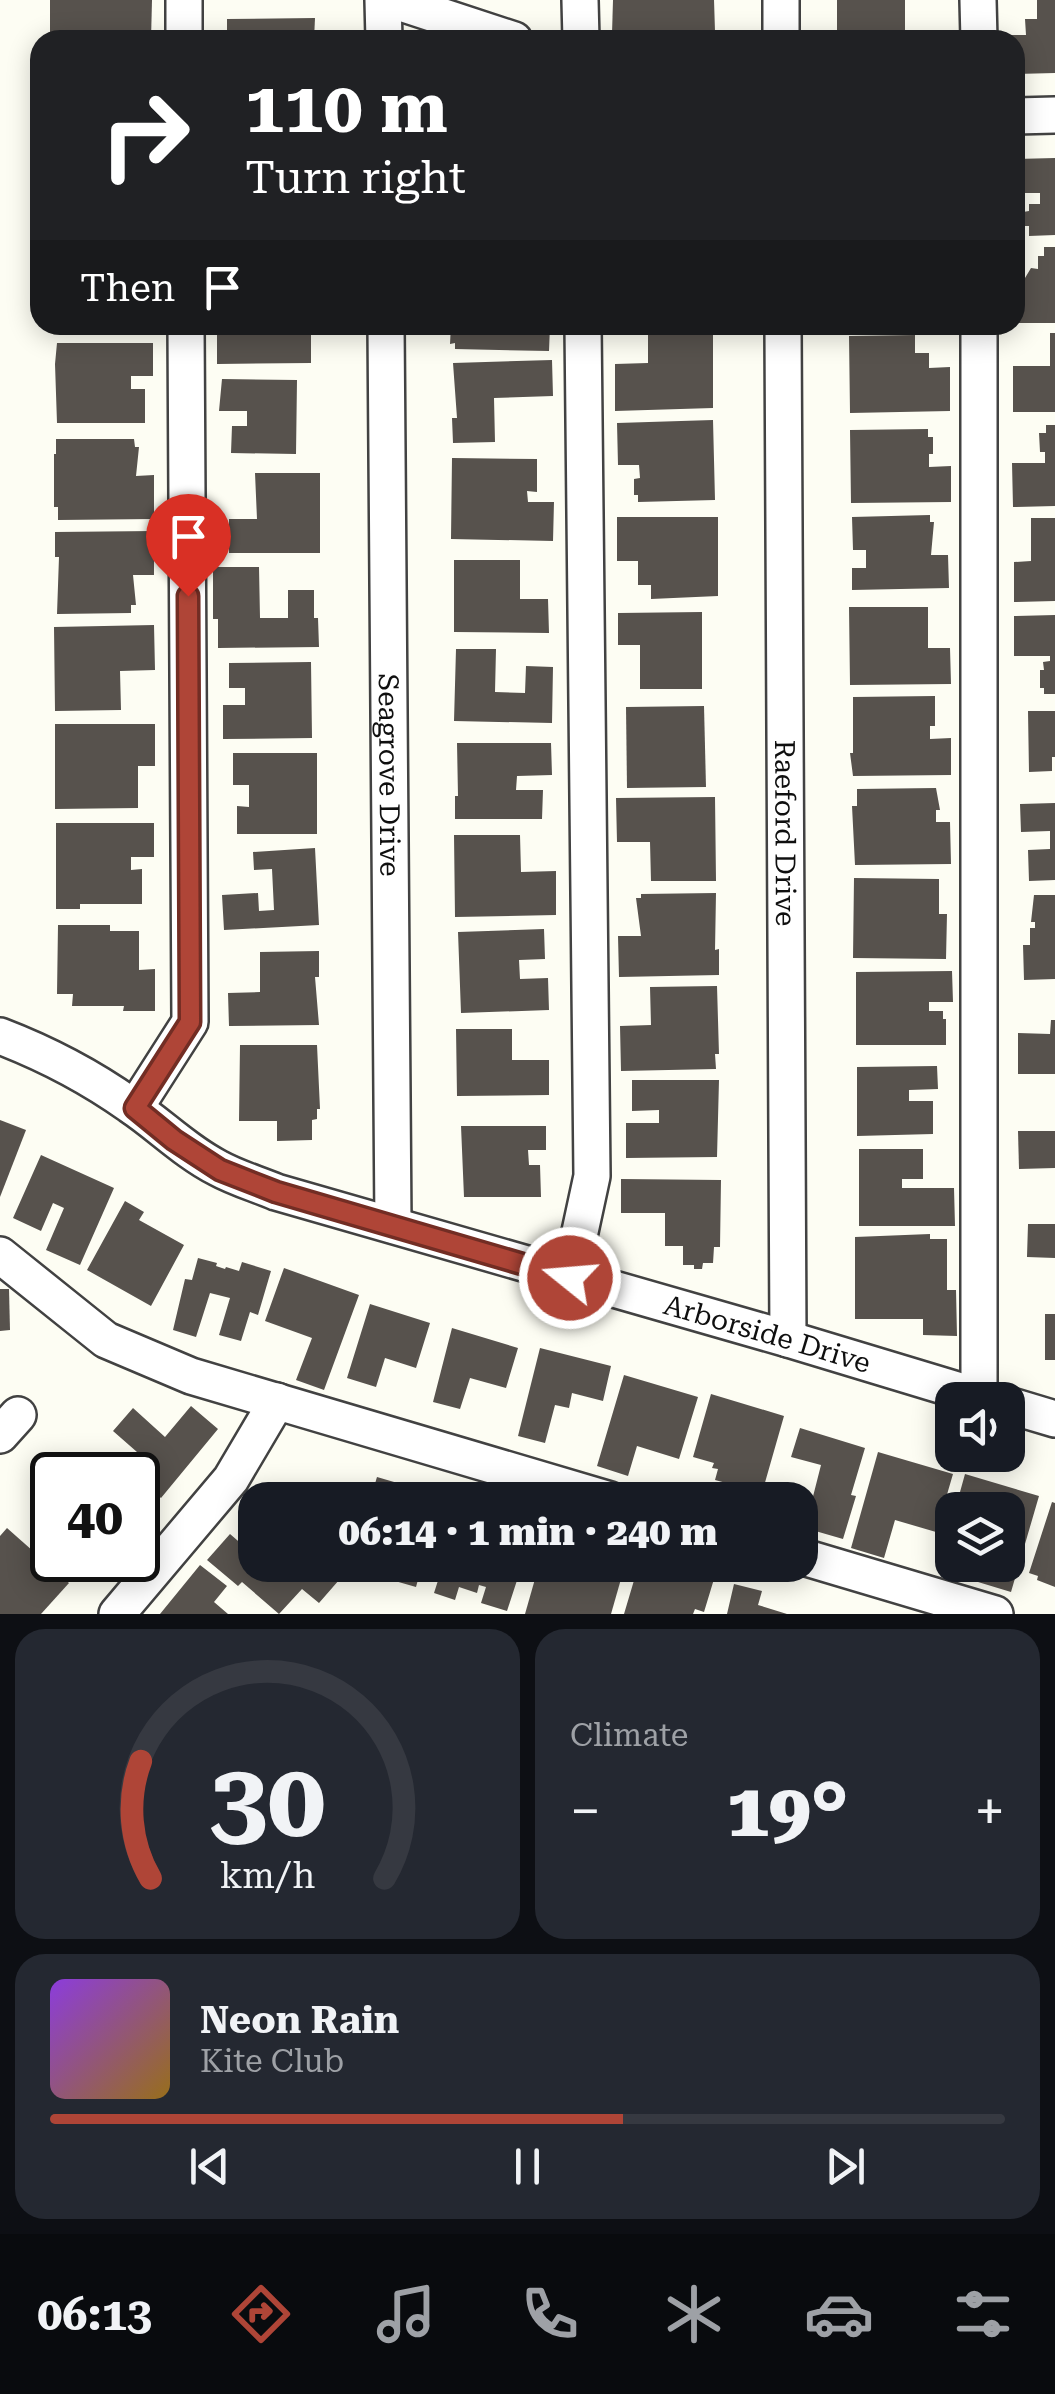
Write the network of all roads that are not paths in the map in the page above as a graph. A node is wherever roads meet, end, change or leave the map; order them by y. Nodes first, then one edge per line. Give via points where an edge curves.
1 (184, 0) edge
2 (383, 0) edge
3 (392, 0) edge
4 (580, 0) edge
5 (781, 0) edge
6 (978, 0) edge
7 (184, 30) edge
8 (384, 30) edge
9 (484, 30) edge
10 (581, 30) edge
11 (781, 30) edge
12 (979, 30) edge
13 (1025, 116) edge
14 (1055, 116) edge
15 (186, 335) edge
16 (386, 335) edge
17 (584, 335) edge
18 (783, 335) edge
19 (979, 335) edge
20 (0, 1036) edge
21 (135, 1108) junction
22 (393, 1225) junction
23 (0, 1255) edge
24 (570, 1278) junction
25 (788, 1339) junction
26 (992, 1382) edge
27 (935, 1384) edge
28 (277, 1401) junction
29 (1025, 1411) edge
30 (1055, 1420) edge
31 (549, 1482) edge
32 (818, 1561) edge
33 (116, 1614) edge
34 (996, 1614) edge

1 - 7 street
2 - 8 street
3 - 9 street
4 - 10 street
5 - 11 street
6 - 12 street
13 - 14 street
15 - 21 street via 190,1022
16 - 22 street, Seagrove Drive
17 - 24 street via 592,1176
18 - 25 street, Raeford Drive
19 - 26 street
20 - 21 street, Arborside Drive via 88,1076
21 - 22 street, Arborside Drive via 220,1170
22 - 24 street, Arborside Drive
23 - 28 street via 106,1340 191,1376
24 - 25 street, Arborside Drive
25 - 27 street, Arborside Drive
28 - 31 street
28 - 33 street via 231,1479
29 - 30 street, Arborside Drive
32 - 34 street

